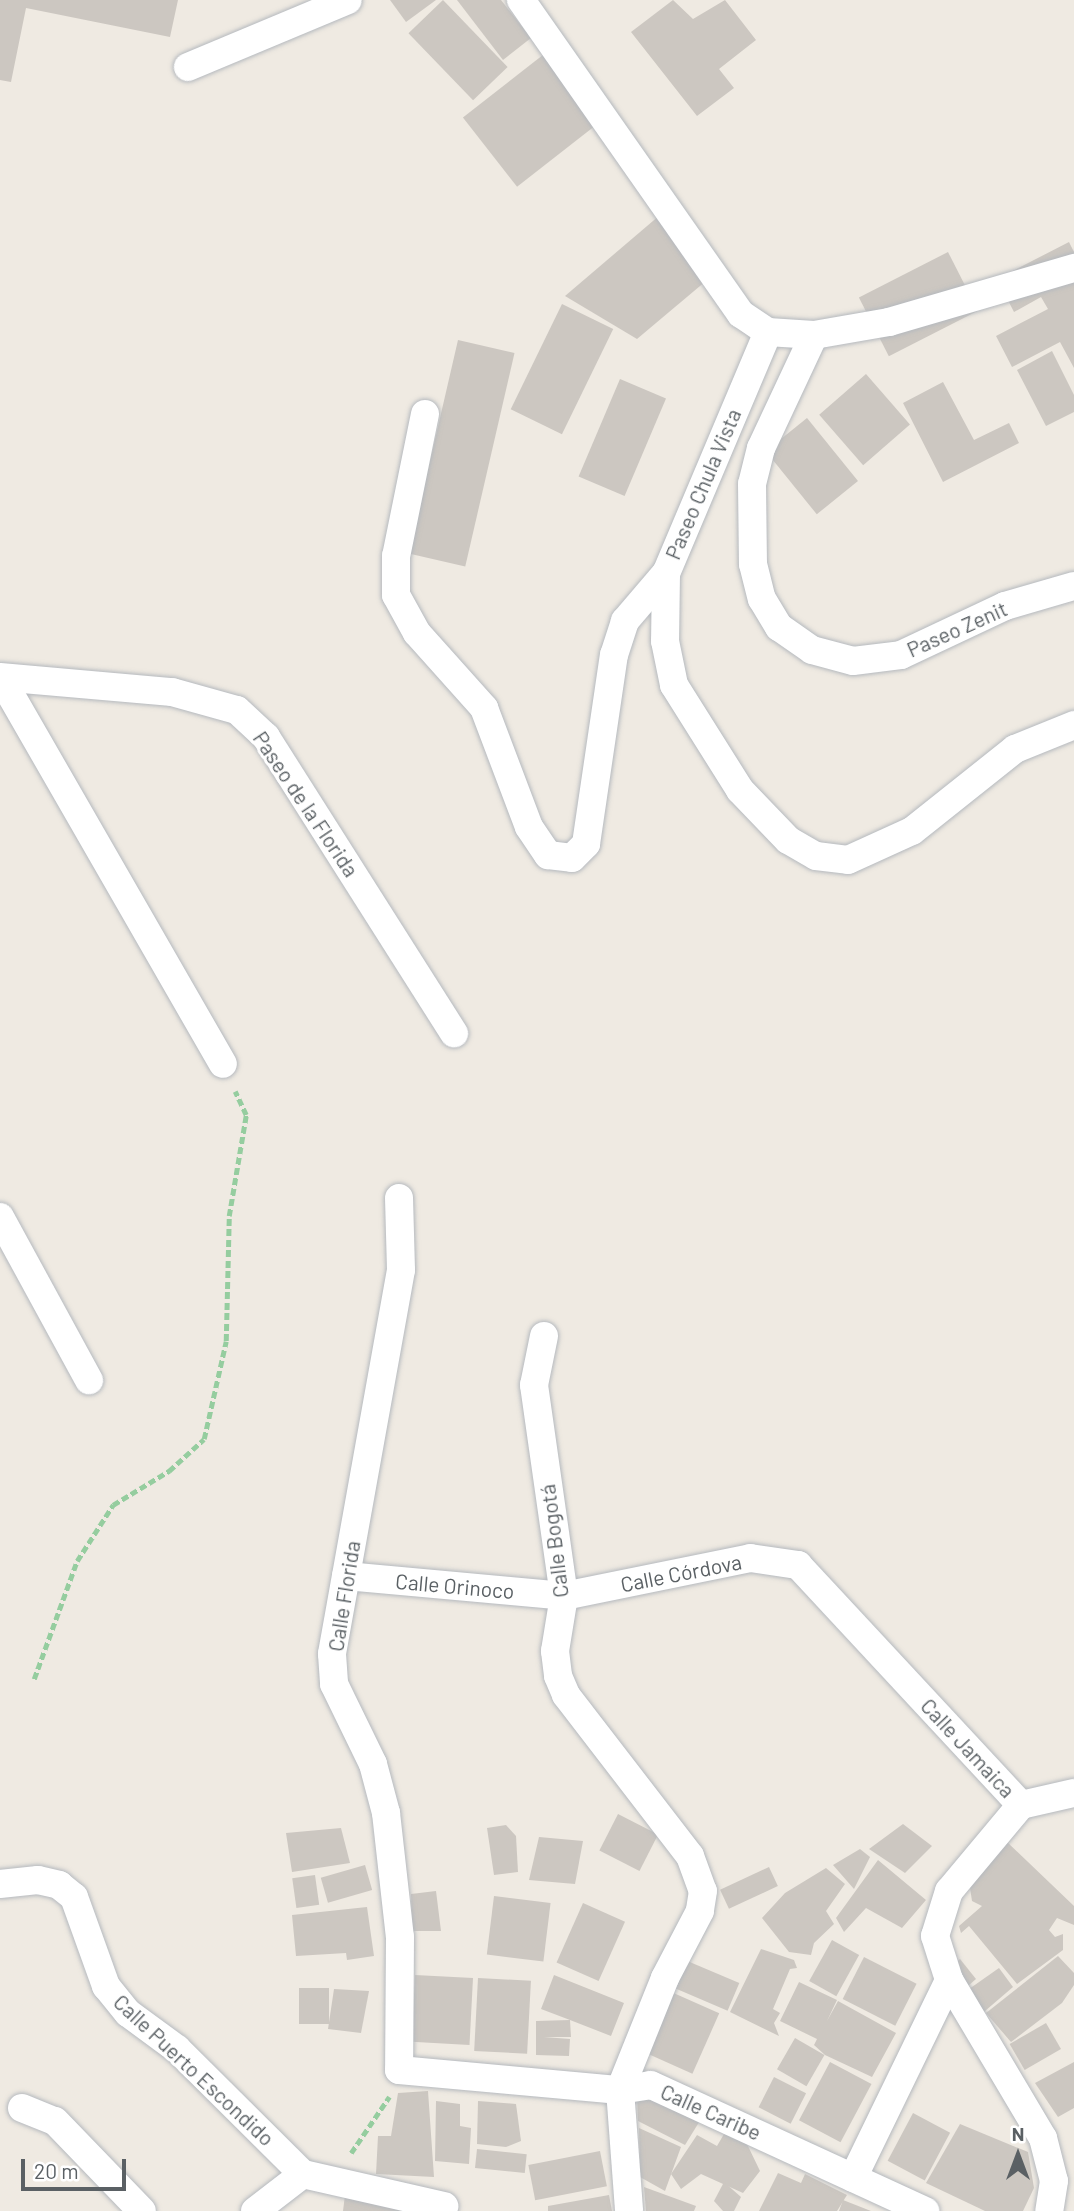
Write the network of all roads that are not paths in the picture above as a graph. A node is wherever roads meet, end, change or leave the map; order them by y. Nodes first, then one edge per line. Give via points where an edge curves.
1 (348, 0) edge
2 (521, 0) edge
3 (188, 67) dead end
4 (1074, 268) edge
5 (768, 332) junction
6 (814, 335) junction
7 (425, 414) dead end
8 (666, 573) junction
9 (1074, 586) edge
10 (1, 678) edge
11 (1074, 725) edge
12 (454, 1033) dead end
13 (223, 1064) road end
14 (399, 1198) dead end
15 (0, 1217) edge
16 (544, 1335) dead end
17 (89, 1380) dead end
18 (799, 1565) joint
19 (346, 1576) junction
20 (564, 1596) junction
21 (1074, 1793) edge
22 (1021, 1805) junction
23 (0, 1884) edge
24 (949, 1980) junction
25 (399, 2070) joint
26 (620, 2090) junction
27 (22, 2108) dead end
28 (303, 2174) junction
29 (853, 2178) junction
30 (444, 2206) dead end
31 (142, 2211) edge
32 (255, 2211) edge
33 (629, 2211) edge
34 (925, 2211) edge
35 (1049, 2211) edge

1 - 3 street
2 - 5 street via 741,314
4 - 6 street via 889,322
5 - 6 street
5 - 8 street, Paseo Chula Vista
6 - 9 street, Paseo Zenit via 761,448 752,484 753,564 762,599 779,627 812,650 853,661 901,655 1005,606
7 - 8 street via 396,556 396,595 417,633 485,708 528,827 548,855 572,858 586,844 614,655 625,621
8 - 11 street, Paseo Chula Vista via 665,641 674,685 740,790 789,840 816,856 848,860 912,831 1015,749
10 - 12 street, Paseo de la Florida via 172,692 237,710 266,737
10 - 13 street, Paseo de la Florida
14 - 19 street, Calle Florida via 401,1270
15 - 17 street
16 - 20 street, Calle Bogotá via 534,1385
18 - 20 street, Calle Córdova via 750,1558
18 - 22 street, Calle Jamaica
19 - 20 street, Calle Orinoco
19 - 25 street, Calle Florida via 332,1654 334,1684 373,1764 386,1813 400,1937
20 - 26 street, Calle Bogotá via 555,1651 566,1695 700,1874 700,1911 665,1978
21 - 22 street
22 - 24 street, Calle Jamaica via 949,1891 935,1936
23 - 28 street, Calle Puerto Escondido via 38,1880 59,1885 74,1897 106,1986 128,2013 177,2049
24 - 29 street
24 - 35 street, Calle Jamaica via 1043,2138 1054,2181
25 - 26 street, Calle Caribe
26 - 29 street, Calle Caribe via 651,2085 685,2096
26 - 33 street
27 - 31 street via 55,2121
28 - 30 street
28 - 32 street
29 - 34 street, Calle Caribe

